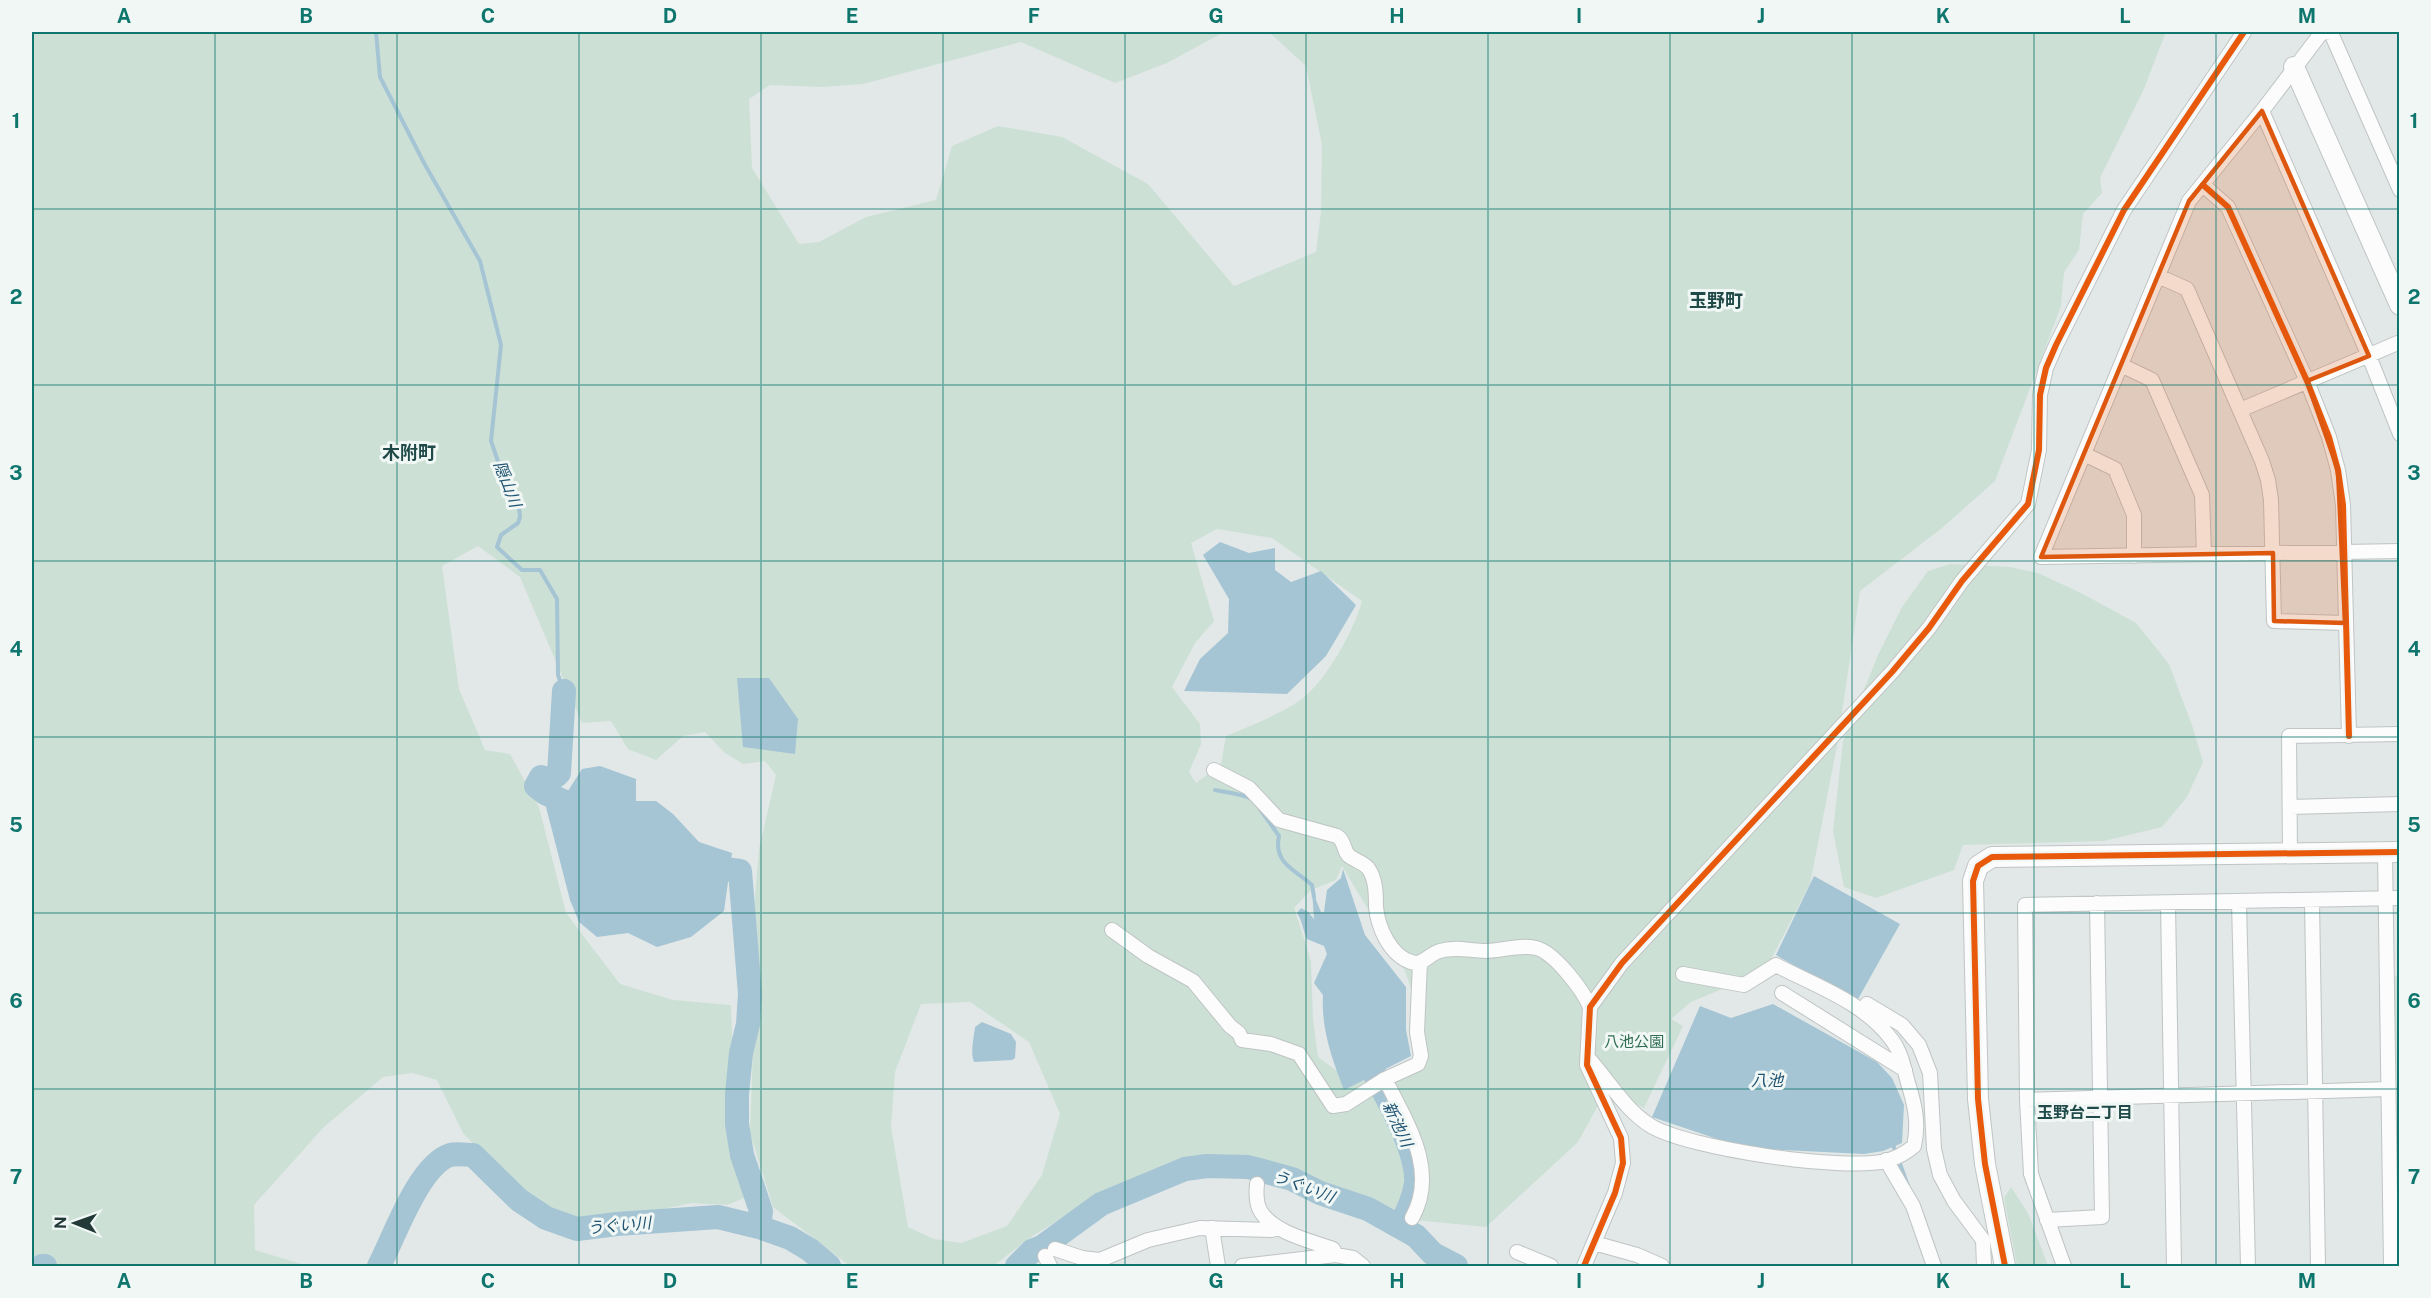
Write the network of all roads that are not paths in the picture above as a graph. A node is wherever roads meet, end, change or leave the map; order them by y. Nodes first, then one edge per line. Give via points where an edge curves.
1 (2244, 32) edge
2 (2322, 32) edge
3 (2294, 67) junction
4 (2262, 111) junction
5 (2394, 164) edge
6 (2203, 185) junction
7 (2400, 190) edge
8 (2158, 276) junction
9 (2400, 305) edge
10 (2400, 342) edge
11 (2369, 356) junction
12 (2121, 365) junction
13 (2307, 381) junction
14 (2240, 410) junction
15 (2400, 434) edge
16 (2084, 454) junction
17 (2400, 551) edge
18 (2344, 552) junction
19 (2273, 553) junction
20 (2204, 554) junction
21 (2134, 556) junction
22 (2345, 623) junction
23 (2400, 734) edge
24 (2349, 736) junction
25 (1214, 770) dead end
26 (2400, 804) edge
27 (2290, 807) junction
28 (2392, 852) edge
29 (2290, 854) junction
30 (2384, 898) junction
31 (2400, 898) edge
32 (2312, 901) junction
33 (2239, 902) junction
34 (2097, 903) junction
35 (2168, 903) junction
36 (1112, 930) dead end
37 (1420, 962) junction
38 (2393, 968) edge
39 (1683, 974) dead end
40 (1782, 993) dead end
41 (1590, 1007) junction
42 (1862, 1010) junction
43 (1587, 1058) junction
44 (1905, 1070) junction
45 (1385, 1079) junction
46 (2389, 1089) junction
47 (2315, 1092) junction
48 (2244, 1094) junction
49 (2172, 1096) junction
50 (2100, 1098) junction
51 (2027, 1100) junction
52 (2395, 1154) edge
53 (1886, 1160) junction
54 (1257, 1184) dead end
55 (1412, 1218) dead end
56 (2047, 1220) junction
57 (1277, 1227) junction
58 (1212, 1228) junction
59 (1991, 1238) junction
60 (1594, 1244) junction
61 (1516, 1252) dead end
62 (1336, 1255) junction
63 (1050, 1257) edge
64 (1218, 1266) edge
65 (1242, 1266) edge
66 (1363, 1266) edge
67 (1551, 1266) edge
68 (1584, 1266) edge
69 (1662, 1266) edge
70 (1934, 1266) edge
71 (1984, 1266) edge
72 (2005, 1266) edge
73 (2064, 1266) edge
74 (2174, 1266) edge
75 (2248, 1266) edge
76 (2318, 1266) edge
77 (2391, 1266) edge

1 - 41 street via 2124,210 2056,345 2040,395 2039,450 2028,504 1892,672 1622,963
2 - 3 street
2 - 5 street via 2331,33
3 - 4 street
3 - 9 street
4 - 6 street
4 - 11 street
5 - 7 street
6 - 8 street via 2189,201
6 - 13 street via 2228,207
8 - 12 street
8 - 14 street via 2187,289
10 - 11 street
11 - 13 street
11 - 15 street
12 - 16 street
12 - 20 street via 2152,380 2157,390 2202,495
13 - 14 street
13 - 18 street via 2338,470
14 - 19 street via 2268,480
16 - 21 street via 2115,469 2134,515
16 - 21 street via 2041,557
17 - 18 street
18 - 19 street
18 - 22 street
19 - 20 street
19 - 22 street via 2274,621
20 - 21 street
22 - 24 street
23 - 24 street
24 - 27 street via 2289,736
25 - 37 street via 1249,788 1280,820 1343,840 1348,855 1368,868 1377,891 1378,919 1386,939 1395,953 1413,963
26 - 27 street
27 - 29 street
28 - 29 street
28 - 30 street
29 - 59 street via 1992,857 1978,866 1973,881 1978,1099
30 - 31 street
30 - 32 street
30 - 38 street
32 - 33 street
32 - 47 street
33 - 35 street
33 - 48 street
34 - 35 street
34 - 50 street
34 - 51 street via 2025,905
35 - 49 street
36 - 45 street via 1193,981 1242,1040 1271,1044 1299,1054 1333,1106 1346,1104
37 - 41 street via 1439,951 1455,949 1536,948 1549,954 1585,994
37 - 45 street via 1421,1056 1418,1064
38 - 46 street
39 - 42 street via 1744,985 1776,965
40 - 44 street
41 - 43 street
42 - 44 street via 1892,1040
42 - 59 street via 1867,1004 1902,1025 1919,1045 1930,1073 1934,1149 1940,1175 1954,1201
43 - 53 street via 1628,1107 1652,1126 1674,1135 1741,1152 1796,1159 1847,1163
43 - 60 street via 1621,1138 1623,1163
44 - 53 street via 1918,1132 1914,1146
45 - 55 street via 1414,1137 1423,1167 1423,1184
46 - 47 street
46 - 52 street
47 - 48 street
47 - 76 street
48 - 49 street
48 - 75 street
49 - 50 street
49 - 74 street
50 - 51 street
50 - 56 street via 2102,1217
51 - 56 street via 2031,1174
52 - 77 street
53 - 70 street via 1913,1206
54 - 57 street via 1261,1212
56 - 73 street
57 - 58 street
57 - 62 street via 1333,1249
58 - 63 street via 1148,1240 1100,1260
58 - 64 street
59 - 71 street
59 - 72 street
60 - 68 street
60 - 69 street
61 - 67 street
62 - 65 street
62 - 66 street via 1353,1258

